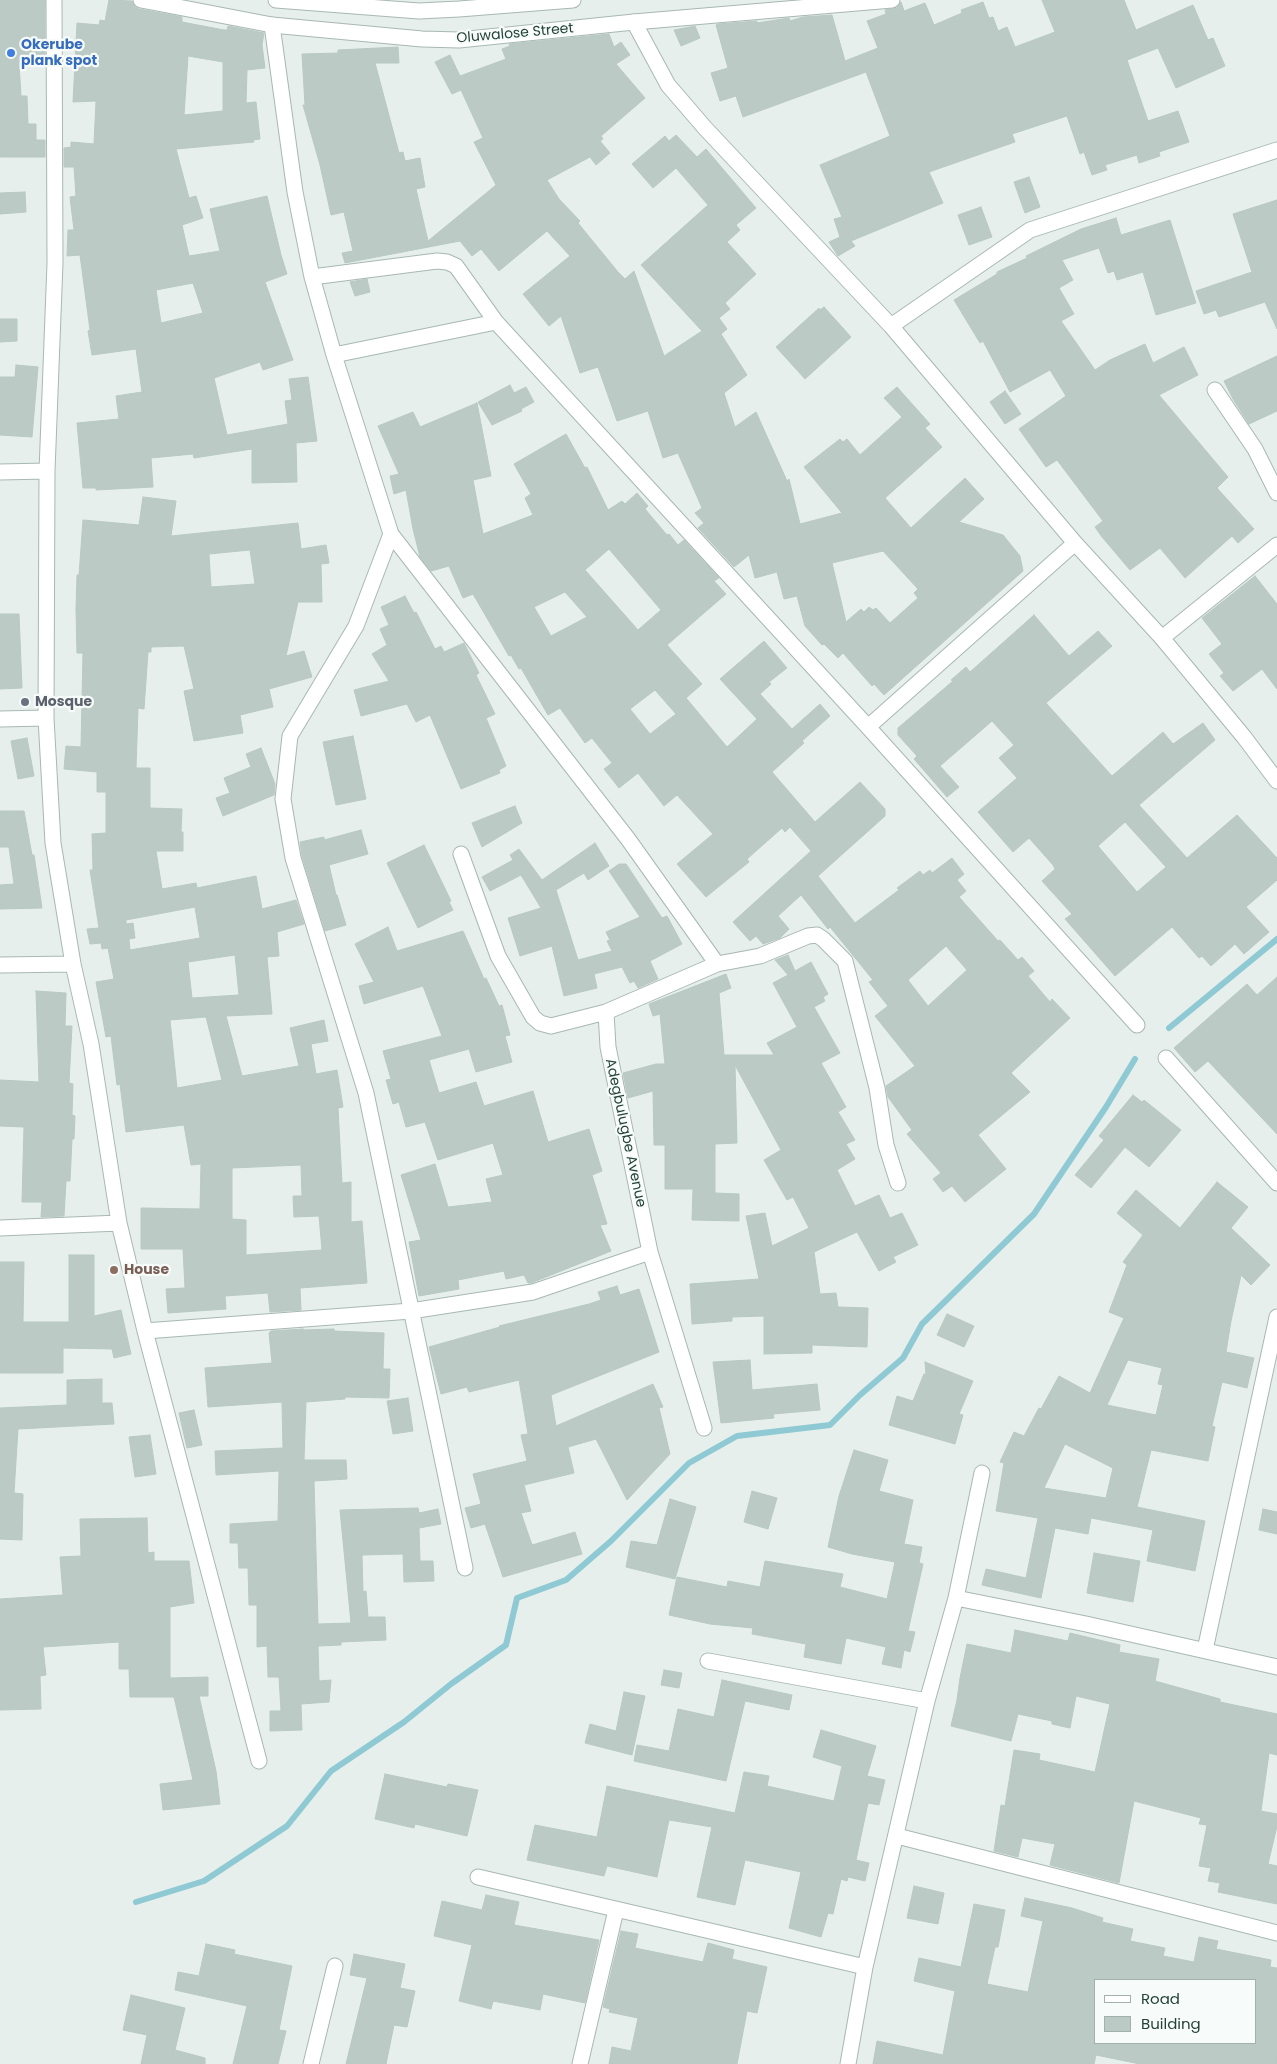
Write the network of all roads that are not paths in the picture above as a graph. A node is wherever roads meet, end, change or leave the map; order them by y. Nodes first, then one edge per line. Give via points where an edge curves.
1 (54, 0) edge
2 (141, 0) edge
3 (276, 0) edge
4 (573, 0) edge
5 (892, 0) edge
6 (458, 5) edge
7 (634, 22) junction
8 (272, 25) junction
9 (1277, 150) edge
10 (312, 277) junction
11 (496, 322) junction
12 (891, 326) junction
13 (334, 355) junction
14 (1216, 390) dead end
15 (47, 471) junction
16 (0, 472) edge
17 (1277, 493) edge
18 (391, 534) junction
19 (1075, 543) junction
20 (1277, 544) edge
21 (1162, 638) junction
22 (46, 718) junction
23 (0, 719) edge
24 (868, 727) junction
25 (1277, 780) edge
26 (461, 854) dead end
27 (72, 964) junction
28 (717, 964) junction
29 (0, 965) edge
30 (606, 1012) junction
31 (1137, 1025) dead end
32 (1166, 1058) dead end
33 (898, 1183) dead end
34 (1277, 1183) edge
35 (119, 1223) junction
36 (0, 1228) edge
37 (650, 1252) junction
38 (411, 1311) junction
39 (1277, 1317) edge
40 (145, 1331) junction
41 (704, 1428) dead end
42 (982, 1473) dead end
43 (466, 1568) dead end
44 (956, 1598) junction
45 (1205, 1650) junction
46 (708, 1661) dead end
47 (1277, 1667) edge
48 (928, 1701) junction
49 (259, 1760) dead end
50 (897, 1836) junction
51 (478, 1877) dead end
52 (616, 1910) junction
53 (1277, 1933) edge
54 (335, 1966) dead end
55 (865, 1967) junction
56 (311, 2064) edge
57 (580, 2064) edge
58 (848, 2064) edge

1 - 15 street via 55,263
2 - 8 street, Oluwalose Street
3 - 6 street, Oluwalose Street via 419,11
4 - 6 street, Oluwalose Street
5 - 7 street, Oluwalose Street
7 - 8 street, Oluwalose Street via 459,40
7 - 12 street via 668,85
8 - 10 street via 295,192
9 - 12 street via 1030,230
10 - 11 street via 447,262 456,266
10 - 13 street
11 - 13 street
11 - 24 street
12 - 19 street
13 - 18 street
14 - 17 street via 1255,449
15 - 16 street
15 - 22 street
18 - 28 street via 628,839
18 - 38 street via 356,626 290,736 283,800 293,858 366,1093
19 - 21 street
19 - 24 street
20 - 21 street
21 - 25 street
22 - 23 street
22 - 27 street via 53,843
24 - 31 street
26 - 30 street via 498,956 533,1017 540,1024 550,1026
27 - 29 street
27 - 35 street via 91,1044
28 - 30 street
28 - 33 street via 760,956 817,935 844,961 878,1088 886,1145
30 - 37 street, Adegbulugbe Avenue via 608,1047
32 - 34 street
35 - 36 street
35 - 40 street
37 - 38 street via 534,1292
37 - 41 street, Adegbulugbe Avenue
38 - 40 street
38 - 43 street
39 - 45 street
40 - 49 street
42 - 44 street
44 - 45 street
44 - 48 street
45 - 47 street
46 - 48 street
48 - 50 street
50 - 53 street
50 - 55 street
51 - 52 street
52 - 55 street
52 - 57 street
54 - 56 street
55 - 58 street

